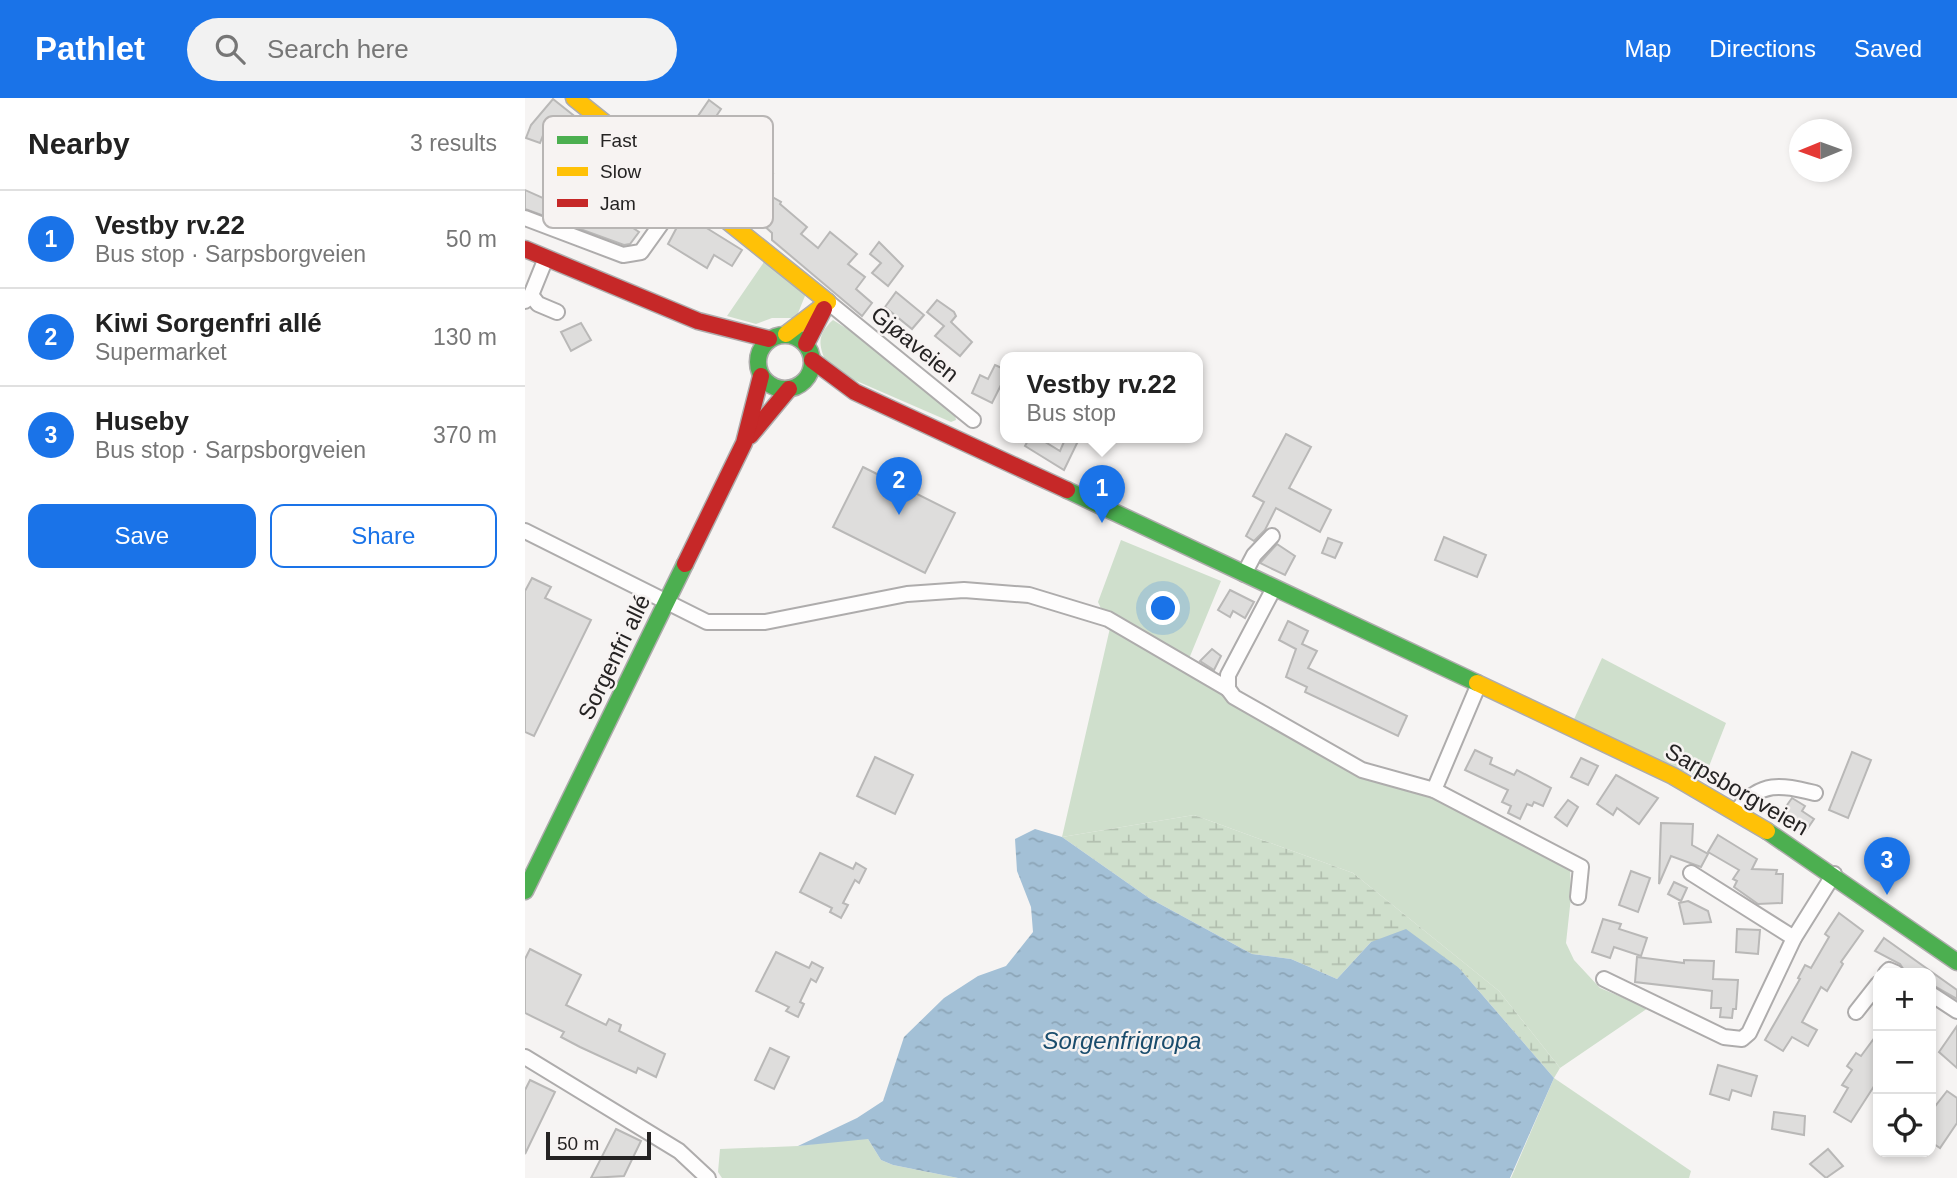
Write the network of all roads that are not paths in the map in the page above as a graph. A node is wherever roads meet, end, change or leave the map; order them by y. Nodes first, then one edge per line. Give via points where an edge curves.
1 (575, 98) edge
2 (597, 116) edge
3 (525, 218) edge
4 (543, 225) edge
5 (551, 228) edge
6 (659, 228) edge
7 (735, 228) edge
8 (525, 248) edge
9 (546, 258) junction
10 (528, 298) edge
11 (828, 302) junction
12 (557, 312) dead end
13 (698, 321) junction
14 (786, 334) junction
15 (769, 339) junction
16 (806, 344) junction
17 (750, 359) junction
18 (812, 360) junction
19 (795, 387) junction
20 (855, 393) junction
21 (973, 420) dead end
22 (744, 443) junction
23 (525, 531) edge
24 (1272, 536) dead end
25 (1244, 574) junction
26 (1274, 588) junction
27 (666, 601) junction
28 (1478, 686) junction
29 (1228, 689) junction
30 (1434, 790) junction
31 (1815, 793) dead end
32 (1737, 810) junction
33 (1691, 873) dead end
34 (1834, 874) junction
35 (525, 891) edge
36 (1578, 897) dead end
37 (1794, 939) junction
38 (1957, 962) edge
39 (1604, 979) dead end
40 (1873, 990) edge
41 (1936, 997) edge
42 (1957, 1011) edge
43 (1856, 1012) dead end
44 (525, 1057) edge
45 (708, 1178) edge

1 - 2 main road, Gjøaveien
3 - 4 street
5 - 6 street via 623,255 646,246
7 - 11 main road, Gjøaveien
8 - 9 main road
9 - 10 street
9 - 13 main road
10 - 12 street
11 - 14 main road
11 - 16 main road
11 - 21 street, Gjøaveien
13 - 15 main road
13 - 17 main road
14 - 15 main road
14 - 16 main road
15 - 17 main road
16 - 18 main road
17 - 19 main road via 774,387
17 - 22 main road
18 - 19 main road via 811,369
18 - 20 main road, Sarpsborgveien
19 - 20 main road, Sarpsborgveien
19 - 22 main road
20 - 25 main road, Sarpsborgveien
22 - 27 main road, Sorgenfri allé
23 - 27 street
24 - 25 street
25 - 26 main road, Sarpsborgveien
26 - 28 main road, Sarpsborgveien
26 - 29 street via 1228,675
27 - 29 street via 694,617 721,624 765,622 907,594 964,590 1029,596 1108,619
27 - 35 main road, Sorgenfri allé
28 - 30 street
28 - 32 main road, Sarpsborgveien
29 - 30 street via 1234,697 1362,770
30 - 36 street via 1581,867
31 - 32 street via 1781,785 1763,789
32 - 34 main road, Sarpsborgveien
33 - 37 street
34 - 37 street
34 - 38 main road, Sarpsborgveien
37 - 39 street via 1742,1039 1724,1037
40 - 43 street
41 - 42 street
44 - 45 street via 679,1150

